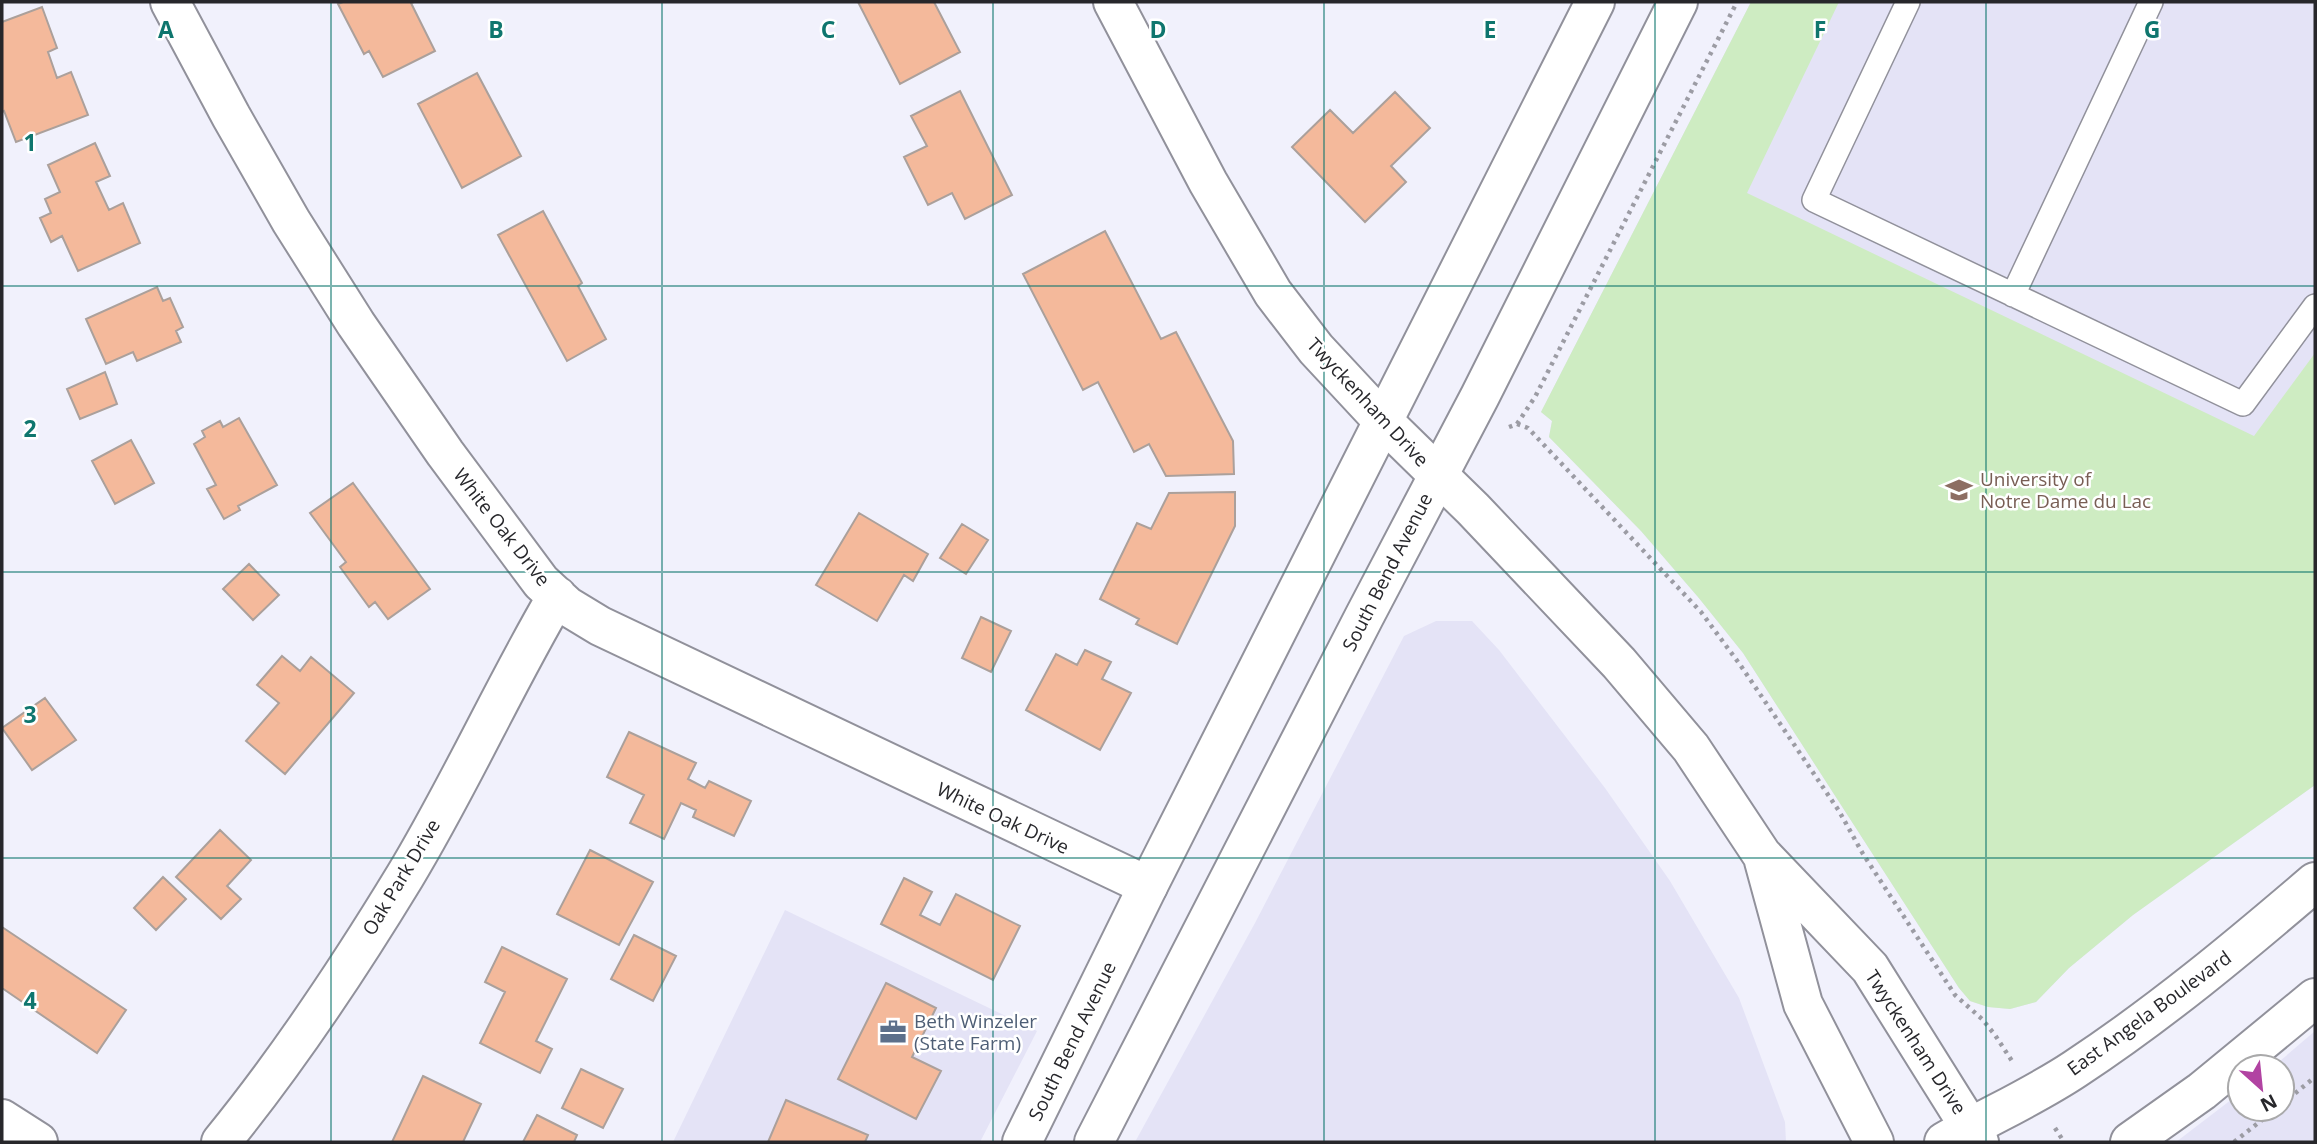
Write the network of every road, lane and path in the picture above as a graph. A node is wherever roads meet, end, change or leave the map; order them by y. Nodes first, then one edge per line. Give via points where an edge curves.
1 (170, 2) edge
2 (1113, 2) edge
3 (1595, 2) edge
4 (1678, 2) edge
5 (1737, 2) edge
6 (1908, 2) edge
7 (2151, 2) edge
8 (2013, 295) junction
9 (2315, 306) edge
10 (1383, 421) junction
11 (1517, 424) junction
12 (1508, 428) dead end
13 (1437, 476) junction
14 (557, 597) junction
15 (1762, 855) junction
16 (2315, 882) edge
17 (1148, 886) junction
18 (2315, 998) edge
19 (1995, 1035) dead end
20 (2315, 1077) edge
21 (2296, 1093) edge
22 (2, 1119) edge
23 (2258, 1123) edge
24 (1965, 1137) edge
25 (38, 1142) edge
26 (220, 1142) edge
27 (1022, 1142) edge
28 (1094, 1142) edge
29 (1874, 1142) edge
30 (2130, 1142) edge
31 (2234, 1142) edge

1 - 14 street, White Oak Drive via 244,140 356,324 445,453
2 - 10 street, Twyckenham Drive via 1273,293 1316,349
3 - 10 street, South Bend Avenue
4 - 13 street, South Bend Avenue
5 - 11 path
6 - 8 lane via 1814,200
7 - 8 lane
8 - 9 lane via 2243,404
10 - 13 street, Twyckenham Drive
10 - 17 street, South Bend Avenue
11 - 12 path
11 - 19 path via 1528,428 1701,612 1832,801 1955,995
13 - 15 street, Twyckenham Drive via 1619,663 1691,748
13 - 28 street, South Bend Avenue
14 - 17 street, White Oak Drive via 600,626
14 - 26 street, Oak Park Drive via 406,875 326,1000
15 - 24 street, Twyckenham Drive via 1870,968
15 - 29 street, Twyckenham Drive via 1804,1004
16 - 24 street, East Angela Boulevard via 2149,1017
17 - 27 street, South Bend Avenue
18 - 30 street via 2212,1083
20 - 21 path
22 - 25 street
23 - 31 path

